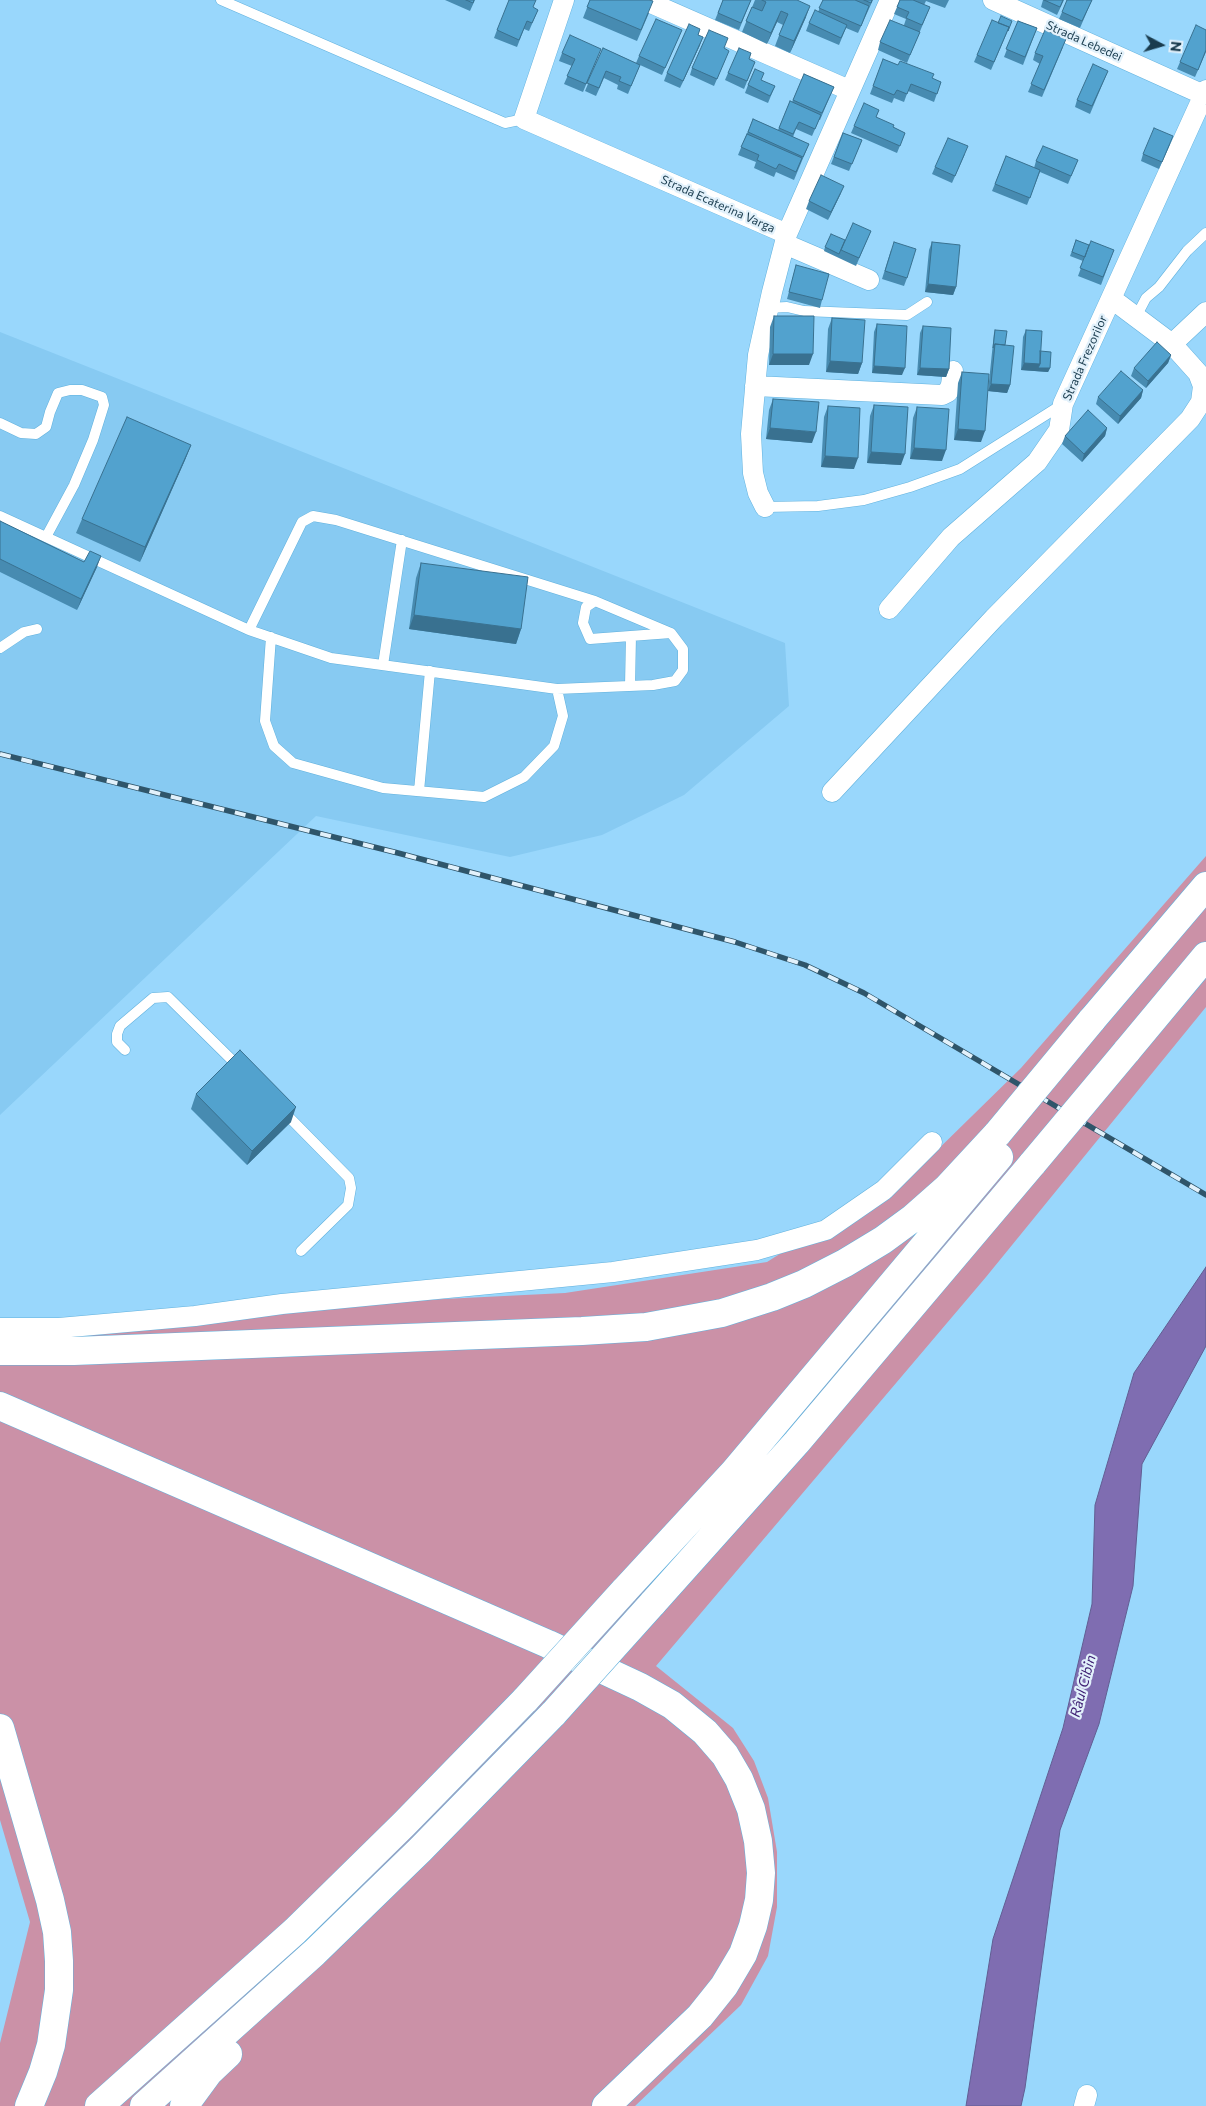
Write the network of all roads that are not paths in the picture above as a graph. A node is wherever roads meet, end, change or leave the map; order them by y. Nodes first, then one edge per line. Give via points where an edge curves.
1 (222, 0) edge
2 (564, 0) edge
3 (644, 0) edge
4 (890, 0) edge
5 (993, 0) edge
6 (849, 90) junction
7 (1205, 93) edge
8 (524, 119) junction
9 (1206, 233) edge
10 (786, 239) junction
11 (869, 280) dead end
12 (1112, 299) junction
13 (927, 302) dead end
14 (768, 308) junction
15 (1206, 312) edge
16 (1136, 317) junction
17 (1172, 344) junction
18 (953, 371) dead end
19 (755, 386) junction
20 (1063, 404) junction
21 (0, 423) edge
22 (765, 507) joint
23 (0, 516) edge
24 (46, 537) junction
25 (402, 540) junction
26 (595, 601) junction
27 (889, 609) dead end
28 (37, 629) dead end
29 (249, 630) junction
30 (671, 633) junction
31 (631, 636) junction
32 (271, 637) junction
33 (0, 648) edge
34 (383, 665) junction
35 (430, 671) junction
36 (630, 686) junction
37 (557, 689) junction
38 (419, 791) junction
39 (832, 792) dead end
40 (1206, 886) edge
41 (1206, 907) edge
42 (1206, 956) edge
43 (1206, 977) edge
44 (1097, 1026) junction
45 (125, 1050) dead end
46 (1132, 1056) junction
47 (245, 1073) edge
48 (273, 1101) edge
49 (1004, 1138) junction
50 (932, 1142) dead end
51 (301, 1251) dead end
52 (0, 1328) edge
53 (0, 1351) edge
54 (0, 1406) edge
55 (561, 1717) junction
56 (0, 1728) edge
57 (29, 2106) edge
58 (99, 2106) edge
59 (144, 2106) edge
60 (184, 2106) edge
61 (606, 2106) edge

1 - 8 lane via 505,123
2 - 8 street
3 - 6 street
4 - 6 street, Strada Ecaterina Varga
5 - 7 street, Strada Lebedei
6 - 10 street, Strada Ecaterina Varga
7 - 12 street, Strada Frezorilor
8 - 10 street, Strada Ecaterina Varga
9 - 16 lane via 1146,298
10 - 11 street
10 - 14 street
12 - 16 street
12 - 20 street, Strada Frezorilor
13 - 14 lane via 907,316
14 - 19 street
15 - 17 street
16 - 17 street
17 - 39 street via 1198,373 1203,386 1201,402 1190,418 994,618
18 - 19 street via 948,392 942,395
19 - 22 street via 751,434 753,473
20 - 22 lane via 960,469 919,484 855,501 818,506
20 - 27 street, Strada Frezorilor via 1059,430 1037,462 951,537
21 - 24 lane via 21,433 36,434 46,427 58,393 82,390 102,397 104,405 93,440 74,485
23 - 24 lane
24 - 29 lane
25 - 26 lane
25 - 29 lane via 336,520 313,516 302,522
25 - 34 lane
26 - 30 lane
26 - 31 lane via 586,607 584,623 590,639
28 - 33 lane via 24,632
29 - 32 lane
30 - 31 lane
30 - 36 lane via 683,649 683,670 675,681
31 - 36 lane
32 - 34 lane via 331,658
32 - 38 lane via 265,721 274,746 293,764 383,788
34 - 35 lane
35 - 37 lane
35 - 38 lane
36 - 37 lane
37 - 38 lane via 563,716 554,746 524,776 484,797
40 - 44 highway
41 - 44 highway
42 - 46 highway
43 - 46 highway
44 - 49 highway
45 - 47 lane via 117,1042 120,1026 153,998 168,997
46 - 55 highway, bridge via 797,1442 660,1608
48 - 51 lane via 349,1178 352,1188 348,1204
49 - 53 highway via 914,1218 883,1240 804,1284 772,1298 722,1313 646,1327 582,1331
49 - 58 highway, bridge via 734,1472 526,1699 295,1931
50 - 52 street via 884,1190 826,1230 757,1250 613,1272 282,1304 195,1316 59,1328
54 - 61 highway via 640,1686 672,1705 725,1755 751,1809 758,1841 761,1873 753,1926 743,1954 724,1986 700,2016
55 - 59 highway via 314,1953
55 - 60 highway via 362,1928 208,2072
56 - 57 highway via 57,1932 59,1990 51,2046

